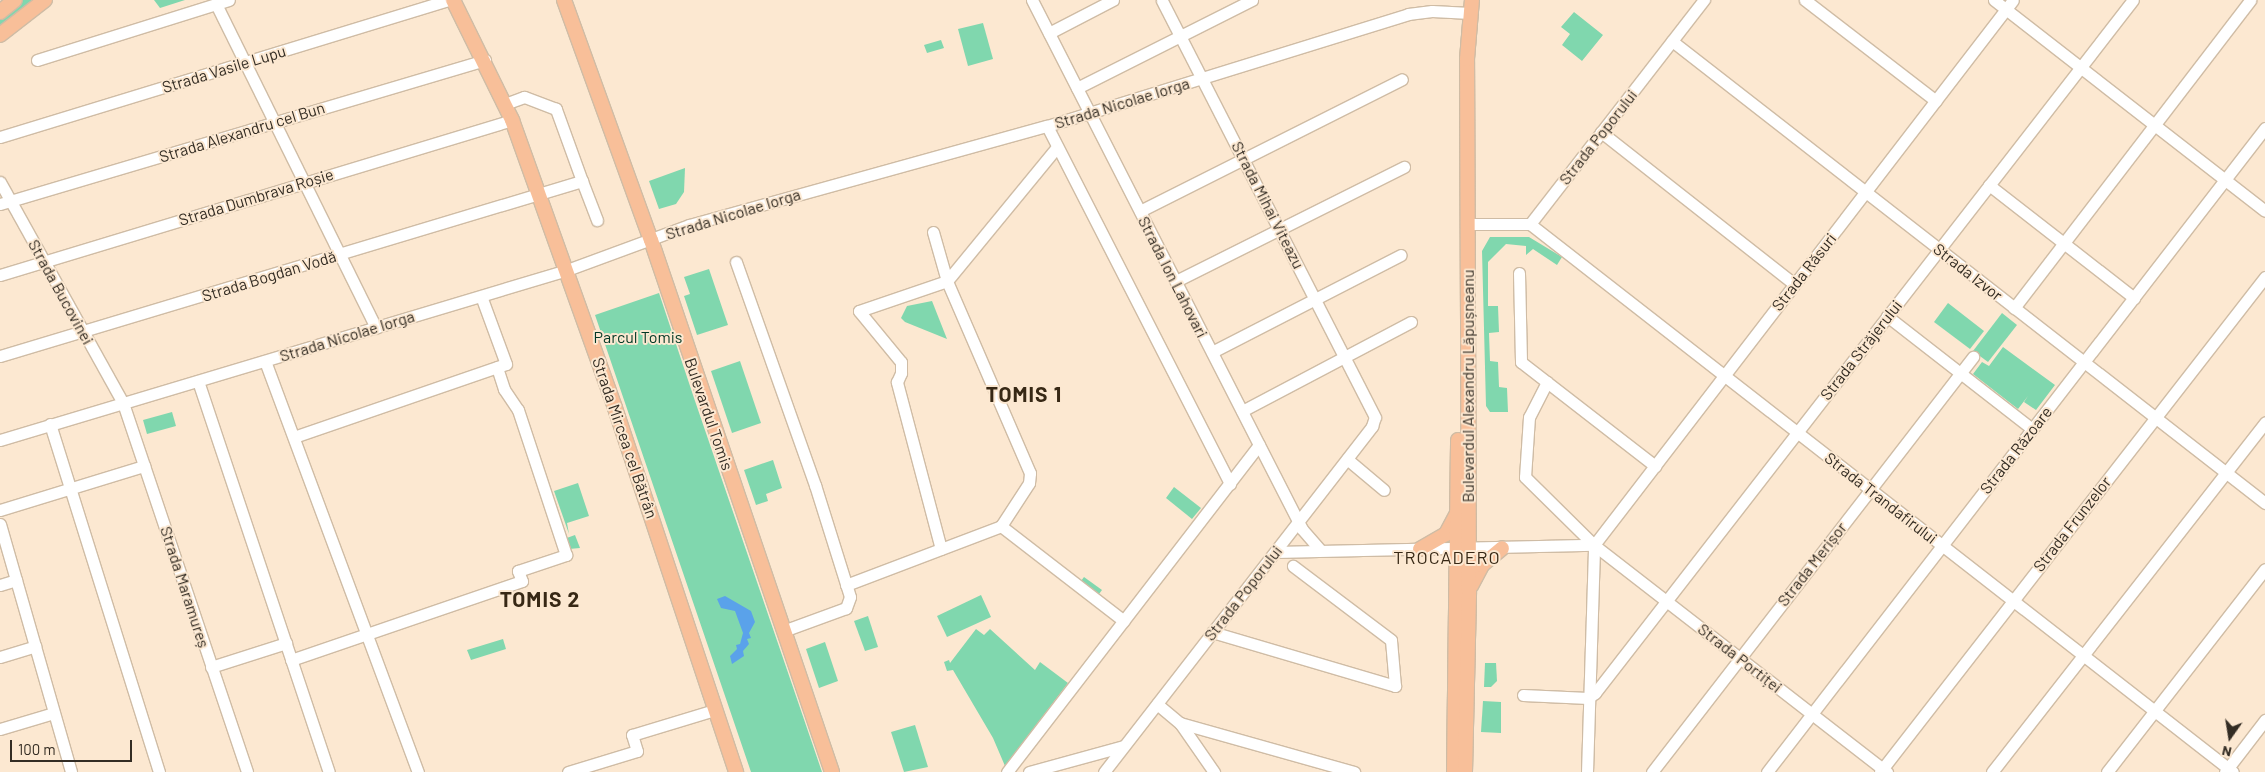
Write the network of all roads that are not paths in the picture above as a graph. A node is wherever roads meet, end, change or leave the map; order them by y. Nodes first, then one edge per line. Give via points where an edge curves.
1 (15, 0) edge
2 (45, 0) edge
3 (229, 0) edge
4 (447, 0) edge
5 (453, 0) edge
6 (564, 0) edge
7 (1032, 0) edge
8 (1113, 0) edge
9 (1162, 0) edge
10 (1252, 0) edge
11 (1704, 0) edge
12 (1806, 0) edge
13 (1994, 0) edge
14 (2013, 0) edge
15 (2133, 0) edge
16 (2250, 0) edge
17 (216, 4) junction
18 (1419, 6) edge
19 (1466, 6) edge
20 (2006, 10) junction
21 (0, 12) edge
22 (1049, 33) junction
23 (0, 35) edge
24 (1181, 36) junction
25 (1672, 41) junction
26 (36, 60) dead end
27 (484, 60) junction
28 (245, 62) junction
29 (2081, 68) junction
30 (1202, 78) junction
31 (1402, 79) dead end
32 (1077, 88) junction
33 (1936, 101) junction
34 (505, 104) junction
35 (1090, 113) junction
36 (512, 120) junction
37 (275, 122) junction
38 (2154, 125) junction
39 (1046, 126) junction
40 (2265, 128) edge
41 (1601, 132) junction
42 (0, 137) edge
43 (1057, 148) junction
44 (1244, 158) junction
45 (1404, 167) dead end
46 (2225, 180) junction
47 (582, 181) junction
48 (0, 182) edge
49 (304, 183) junction
50 (1990, 184) junction
51 (1866, 192) junction
52 (538, 195) junction
53 (6, 202) edge
54 (1140, 211) junction
55 (2265, 211) edge
56 (597, 220) dead end
57 (1467, 224) junction
58 (1530, 224) junction
59 (1280, 229) junction
60 (933, 232) dead end
61 (651, 240) junction
62 (2064, 243) junction
63 (1940, 250) junction
64 (340, 254) junction
65 (1402, 256) dead end
66 (43, 262) junction
67 (736, 262) dead end
68 (567, 270) junction
69 (1518, 273) dead end
70 (0, 275) edge
71 (2265, 277) edge
72 (947, 281) junction
73 (1176, 281) junction
74 (1794, 284) junction
75 (481, 296) junction
76 (1316, 298) junction
77 (2134, 298) junction
78 (2014, 308) junction
79 (1888, 316) junction
80 (1411, 322) dead end
81 (376, 328) junction
82 (83, 332) junction
83 (1212, 352) junction
84 (0, 356) edge
85 (1346, 356) junction
86 (1972, 357) dead end
87 (265, 361) junction
88 (2084, 363) junction
89 (501, 366) junction
90 (1960, 373) junction
91 (1724, 376) junction
92 (198, 381) junction
93 (1547, 382) junction
94 (123, 403) junction
95 (1242, 411) junction
96 (1374, 411) joint
97 (2155, 419) junction
98 (2265, 422) edge
99 (50, 424) junction
100 (2032, 429) junction
101 (1797, 433) junction
102 (294, 437) junction
103 (0, 440) edge
104 (1259, 445) junction
105 (1347, 460) junction
106 (144, 466) junction
107 (1655, 466) junction
108 (2225, 472) junction
109 (1230, 484) junction
110 (70, 489) junction
111 (1384, 490) dead end
112 (1870, 490) junction
113 (2265, 504) edge
114 (1458, 508) junction
115 (0, 510) edge
116 (1302, 517) junction
117 (0, 524) edge
118 (1000, 526) junction
119 (1594, 545) junction
120 (1942, 546) junction
121 (1464, 548) junction
122 (1502, 548) junction
123 (941, 549) junction
124 (1420, 549) junction
125 (1320, 550) junction
126 (1336, 550) junction
127 (1275, 552) junction
128 (1293, 566) dead end
129 (2265, 569) edge
130 (16, 580) junction
131 (0, 585) edge
132 (846, 585) junction
133 (1469, 592) junction
134 (1666, 601) junction
135 (2013, 601) junction
136 (1124, 621) junction
137 (783, 631) junction
138 (1212, 632) junction
139 (368, 634) junction
140 (286, 643) junction
141 (35, 646) junction
142 (2083, 655) junction
143 (0, 657) edge
144 (1740, 658) junction
145 (291, 660) junction
146 (212, 667) junction
147 (1523, 695) dead end
148 (1588, 698) junction
149 (1157, 704) junction
150 (714, 710) junction
151 (2154, 711) junction
152 (54, 712) junction
153 (1812, 714) junction
154 (2265, 720) edge
155 (1180, 723) junction
156 (0, 729) edge
157 (1124, 746) junction
158 (1883, 771) edge
159 (2229, 771) edge
160 (71, 772) edge
161 (159, 772) edge
162 (246, 772) edge
163 (329, 772) edge
164 (418, 772) edge
165 (568, 772) edge
166 (736, 772) edge
167 (832, 772) edge
168 (1007, 772) edge
169 (1029, 772) edge
170 (1104, 772) edge
171 (1214, 772) edge
172 (1354, 772) edge
173 (1454, 772) edge
174 (1465, 772) edge
175 (1587, 772) edge
176 (1652, 772) edge
177 (1767, 772) edge
178 (1992, 772) edge
179 (2107, 772) edge

1 - 21 main road
2 - 23 main road
3 - 17 street
4 - 28 street, Strada Vasile Lupu
5 - 27 main road, Strada Mircea cel Bătrân
6 - 61 main road, Bulevardul Tomis
7 - 22 street, Strada Ion Lahovari
8 - 22 street
9 - 24 street, Strada Mihai Viteazu
10 - 24 street
11 - 25 street, Strada Poporului
12 - 33 street
13 - 20 street
14 - 20 street, Strada Răsuri
15 - 29 street, Strada Străjerului
16 - 38 street
17 - 26 street
17 - 28 street
18 - 19 street, Strada Nicolae Iorga
18 - 30 street, Strada Nicolae Iorga
19 - 57 main road, Bulevardul Alexandru Lăpușneanu
19 - 114 main road, Bulevardul Alexandru Lăpușneanu via 1458,65
20 - 29 street
20 - 33 street, Strada Răsuri
22 - 32 street, Strada Ion Lahovari
24 - 30 street, Strada Mihai Viteazu
24 - 32 street
25 - 41 street, Strada Poporului
25 - 51 street, Strada Izvor
27 - 34 main road, Strada Mircea cel Bătrân
27 - 37 street, Strada Alexandru cel Bun
28 - 37 street
28 - 42 street, Strada Vasile Lupu
29 - 38 street
29 - 50 street, Strada Străjerului
30 - 35 street, Strada Nicolae Iorga
30 - 44 street, Strada Mihai Viteazu
31 - 44 street
32 - 35 street, Strada Ion Lahovari
33 - 51 street, Strada Răsuri
34 - 36 main road, Strada Mircea cel Bătrân
34 - 47 street via 524,97 556,109
35 - 39 street, Strada Nicolae Iorga
35 - 54 street, Strada Ion Lahovari
36 - 49 street, Strada Dumbrava Roșie
36 - 52 main road, Strada Mircea cel Bătrân
37 - 49 street
37 - 53 street, Strada Alexandru cel Bun
38 - 46 street
38 - 62 street
39 - 43 street
39 - 61 street, Strada Nicolae Iorga via 717,217
40 - 46 street, Strada Răzoare
41 - 58 street, Strada Poporului
41 - 74 street
43 - 72 street
43 - 109 street
44 - 54 street
44 - 59 street, Strada Mihai Viteazu
45 - 59 street
46 - 55 street
46 - 77 street, Strada Răzoare
47 - 52 street, Strada Bogdan Vodă
47 - 56 street
48 - 53 street, Strada Bucovinei
49 - 64 street
49 - 66 street, Strada Dumbrava Roșie
50 - 62 street
50 - 63 street, Strada Străjerului
51 - 63 street, Strada Izvor
51 - 74 street, Strada Răsuri
52 - 64 street, Strada Bogdan Vodă
52 - 68 main road, Strada Mircea cel Bătrân
53 - 66 street, Strada Bucovinei
54 - 73 street, Strada Ion Lahovari
57 - 58 street
57 - 121 main road, Bulevardul Alexandru Lăpușneanu
58 - 91 street, Strada Trandafirului
59 - 73 street
59 - 76 street, Strada Mihai Viteazu
60 - 72 street
61 - 68 street, Strada Nicolae Iorga
61 - 137 main road, Bulevardul Tomis
62 - 77 street
62 - 78 street
63 - 78 street, Strada Izvor
63 - 79 street, Strada Străjerului
64 - 81 street
64 - 82 street, Strada Bogdan Vodă
65 - 76 street
66 - 70 street, Strada Dumbrava Roșie
66 - 82 street, Strada Bucovinei
67 - 132 street via 815,485
68 - 75 street, Strada Nicolae Iorga
68 - 150 main road, Strada Mircea cel Bătrân
69 - 93 street via 1521,362
71 - 97 street, Strada Frunzelor
72 - 118 street via 1030,473 1030,483
72 - 123 street via 859,311 901,362 897,382
73 - 83 street, Strada Ion Lahovari
74 - 91 street, Strada Răsuri
75 - 81 street, Strada Nicolae Iorga
75 - 89 street
76 - 83 street
76 - 85 street, Strada Mihai Viteazu
77 - 88 street, Strada Răzoare
78 - 88 street, Strada Izvor
79 - 90 street
79 - 101 street, Strada Străjerului
80 - 85 street
81 - 87 street, Strada Nicolae Iorga
82 - 84 street, Strada Bogdan Vodă
82 - 94 street, Strada Bucovinei
83 - 95 street, Strada Ion Lahovari
85 - 95 street
85 - 96 street, Strada Mihai Viteazu
86 - 90 street, Strada Merișor
87 - 92 street, Strada Nicolae Iorga
87 - 102 street
88 - 97 street, Strada Izvor
88 - 100 street, Strada Răzoare
89 - 102 street
89 - 139 street via 504,389 518,410 566,555 518,571 522,581
90 - 100 street
90 - 112 street, Strada Merișor
91 - 101 street, Strada Trandafirului
91 - 107 street, Strada Răsuri
92 - 94 street, Strada Nicolae Iorga
92 - 140 street
93 - 107 street
93 - 119 street, Strada Portiței via 1529,417 1524,477
94 - 99 street, Strada Nicolae Iorga
94 - 106 street, Strada Maramureș
95 - 104 street, Strada Ion Lahovari
96 - 105 street, Strada Poporului via 1372,426
97 - 108 street, Strada Izvor
97 - 135 street, Strada Frunzelor
98 - 108 street
99 - 103 street, Strada Nicolae Iorga
99 - 110 street
100 - 120 street, Strada Răzoare
101 - 112 street, Strada Trandafirului
101 - 134 street, Strada Străjerului
102 - 139 street
104 - 109 street
104 - 116 street, Strada Ion Lahovari
105 - 111 street
105 - 116 street, Strada Poporului
106 - 110 street
106 - 146 street, Strada Maramureș
107 - 119 street, Strada Răsuri
108 - 113 street, Strada Izvor
108 - 142 street
109 - 136 street
110 - 115 street
110 - 161 street
112 - 120 street, Strada Trandafirului
112 - 144 street, Strada Merișor
114 - 121 main road, Bulevardul Alexandru Lăpușneanu
114 - 124 main road via 1446,534
116 - 125 street, Strada Ion Lahovari
116 - 126 street via 1311,530
116 - 127 street, Strada Poporului
117 - 130 street
118 - 123 street
118 - 136 street
119 - 122 street
119 - 134 street, Strada Portiței
119 - 148 street
120 - 135 street, Strada Trandafirului
120 - 153 street, Strada Răzoare
121 - 122 street
121 - 124 street
121 - 133 main road, Bulevardul Alexandru Lăpușneanu
121 - 173 main road, Bulevardul Alexandru Lăpușneanu
122 - 133 main road via 1482,565
123 - 132 street
124 - 126 street
125 - 126 street
125 - 127 street
127 - 138 street, Strada Poporului
128 - 138 street via 1391,640 1394,686
129 - 151 street
130 - 131 street
130 - 141 street
132 - 137 street via 850,597 846,608
133 - 174 main road, Bulevardul Alexandru Lăpușneanu
134 - 144 street, Strada Portiței
134 - 148 street, Strada Străjerului
135 - 142 street, Strada Trandafirului
135 - 158 street, Strada Frunzelor
136 - 168 street
137 - 167 main road, Bulevardul Tomis
138 - 149 street, Strada Poporului
139 - 145 street
139 - 164 street
140 - 145 street
140 - 146 street
141 - 143 street
141 - 152 street
142 - 151 street, Strada Trandafirului
142 - 178 street
144 - 153 street, Strada Portiței
144 - 176 street, Strada Merișor
145 - 163 street
146 - 162 street, Strada Maramureș
147 - 148 street
148 - 175 street
149 - 155 street
149 - 157 street, Strada Poporului
150 - 165 street via 632,734 638,751
150 - 166 main road, Strada Mircea cel Bătrân
151 - 159 street, Strada Trandafirului
151 - 179 street
152 - 156 street
152 - 160 street
153 - 158 street, Strada Portiței
153 - 177 street, Strada Răzoare
154 - 159 street
155 - 171 street
155 - 172 street
157 - 169 street
157 - 170 street, Strada Poporului

